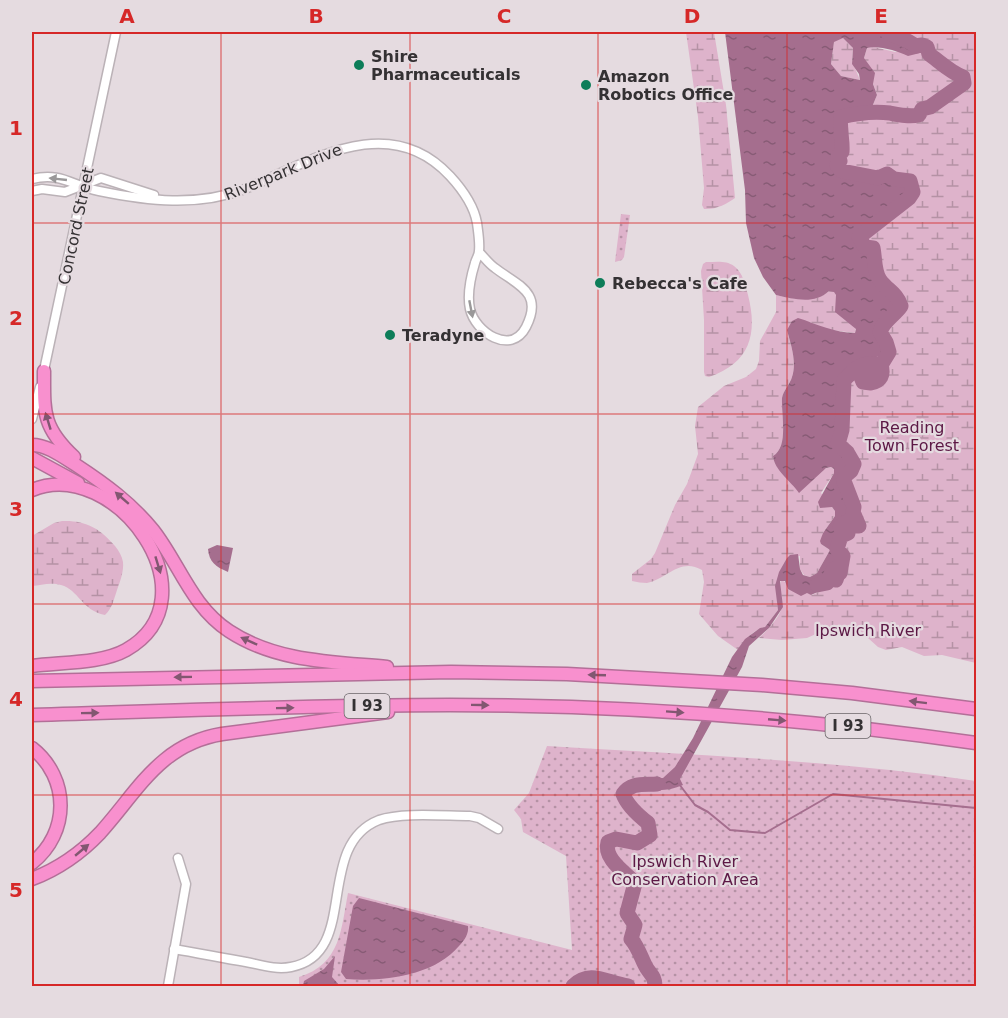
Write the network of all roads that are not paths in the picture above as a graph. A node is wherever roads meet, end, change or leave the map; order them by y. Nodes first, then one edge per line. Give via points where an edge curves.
1 (116, 32) edge
2 (32, 180) edge
3 (84, 186) junction
4 (32, 191) edge
5 (168, 200) junction
6 (479, 252) junction
7 (44, 371) junction
8 (32, 419) edge
9 (32, 445) edge
10 (32, 458) edge
11 (99, 480) junction
12 (32, 490) edge
13 (94, 493) junction
14 (32, 666) edge
15 (451, 672) junction
16 (32, 681) edge
17 (450, 705) junction
18 (976, 709) edge
19 (32, 715) edge
20 (976, 743) edge
21 (32, 748) edge
22 (498, 829) dead end
23 (178, 858) dead end
24 (32, 863) edge
25 (32, 879) edge
26 (174, 949) junction
27 (168, 987) edge

1 - 3 street, Concord Street
3 -> 2 street via 44,177
3 - 4 street via 65,192
3 - 5 street, Riverpark Drive
3 - 5 street, Riverpark Drive via 97,178 107,178
3 - 7 street, Concord Street
5 - 6 street, Riverpark Drive via 191,202 228,196 346,147 393,144 435,162 462,190 477,222
6 -> 6 street, Riverpark Drive via 469,299 473,317 482,331 492,337 516,339 530,315 529,295
7 - 8 street, Concord Street
11 -> 7 highway via 63,447 50,429
9 - 11 highway via 50,449
10 - 13 highway
15 -> 11 highway via 301,658 240,638 203,608 154,531
12 - 13 highway via 57,484
13 -> 14 highway via 123,513 151,547 162,583 158,611 147,633 125,651 96,659
15 -> 16 highway, I 93
18 -> 15 highway, I 93 via 735,683
19 -> 17 highway, I 93
17 -> 20 highway, I 93 via 719,715
25 -> 17 highway via 57,868 88,844 155,767 193,742 214,735
21 - 24 highway via 53,772 61,805 52,841
22 - 26 street via 470,816 395,817 367,827 345,855 326,942 314,957 297,966 278,968
23 - 26 street via 186,884
26 - 27 street

